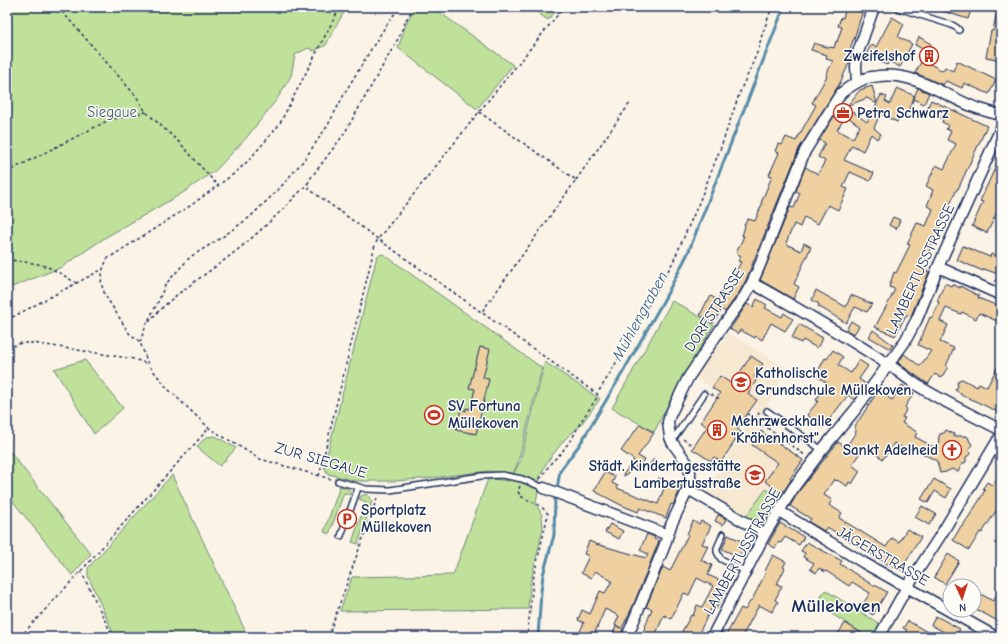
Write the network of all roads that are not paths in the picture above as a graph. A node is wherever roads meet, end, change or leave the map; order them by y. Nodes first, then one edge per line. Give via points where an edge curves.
1 (874, 7) edge
2 (895, 7) edge
3 (959, 30) dead end
4 (858, 82) junction
5 (1001, 115) edge
6 (1001, 128) edge
7 (938, 267) junction
8 (752, 283) junction
9 (1001, 295) edge
10 (888, 364) junction
11 (704, 394) dead end
12 (767, 411) dead end
13 (1001, 430) edge
14 (1001, 435) edge
15 (674, 438) junction
16 (822, 450) junction
17 (338, 481) road end
18 (358, 488) junction
19 (544, 488) joint
20 (688, 489) junction
21 (779, 511) junction
22 (723, 534) dead end
23 (765, 534) junction
24 (668, 535) junction
25 (341, 536) dead end
26 (747, 572) junction
27 (907, 588) junction
28 (627, 637) edge
29 (712, 637) edge
30 (879, 637) edge
31 (996, 637) edge

1 - 4 street via 857,55
2 - 3 lane
4 - 5 street, DORFSTRASSE via 883,76 908,77 974,107
4 - 8 street, DORFSTRASSE via 840,93 805,151
6 - 7 street, LAMBERTUSSTRASSE
7 - 9 street
7 - 10 street, LAMBERTUSSTRASSE via 917,319 904,343
8 - 10 street
8 - 15 street, DORFSTRASSE via 688,378 668,422 668,430
10 - 13 street via 937,397
10 - 16 street, LAMBERTUSSTRASSE
11 - 15 lane
12 - 16 lane
14 - 27 street
15 - 20 street, DORFSTRASSE via 687,463 690,476
16 - 21 street, LAMBERTUSSTRASSE
17 - 18 lane, ZUR SIEGAUE
18 - 19 lane, ZUR SIEGAUE via 390,490 502,475 522,479
18 - 25 lane
19 - 24 street, ZUR SIEGAUE
20 - 23 street
20 - 24 street, DORFSTRASSE
21 - 23 street, LAMBERTUSSTRASSE
21 - 27 street, JÄGERSTRASSE
22 - 26 lane via 716,552 721,559
23 - 26 street, LAMBERTUSSTRASSE
24 - 28 street, DORFSTRASSE
26 - 29 street, LAMBERTUSSTRASSE
27 - 30 street
27 - 31 street, JÄGERSTRASSE

